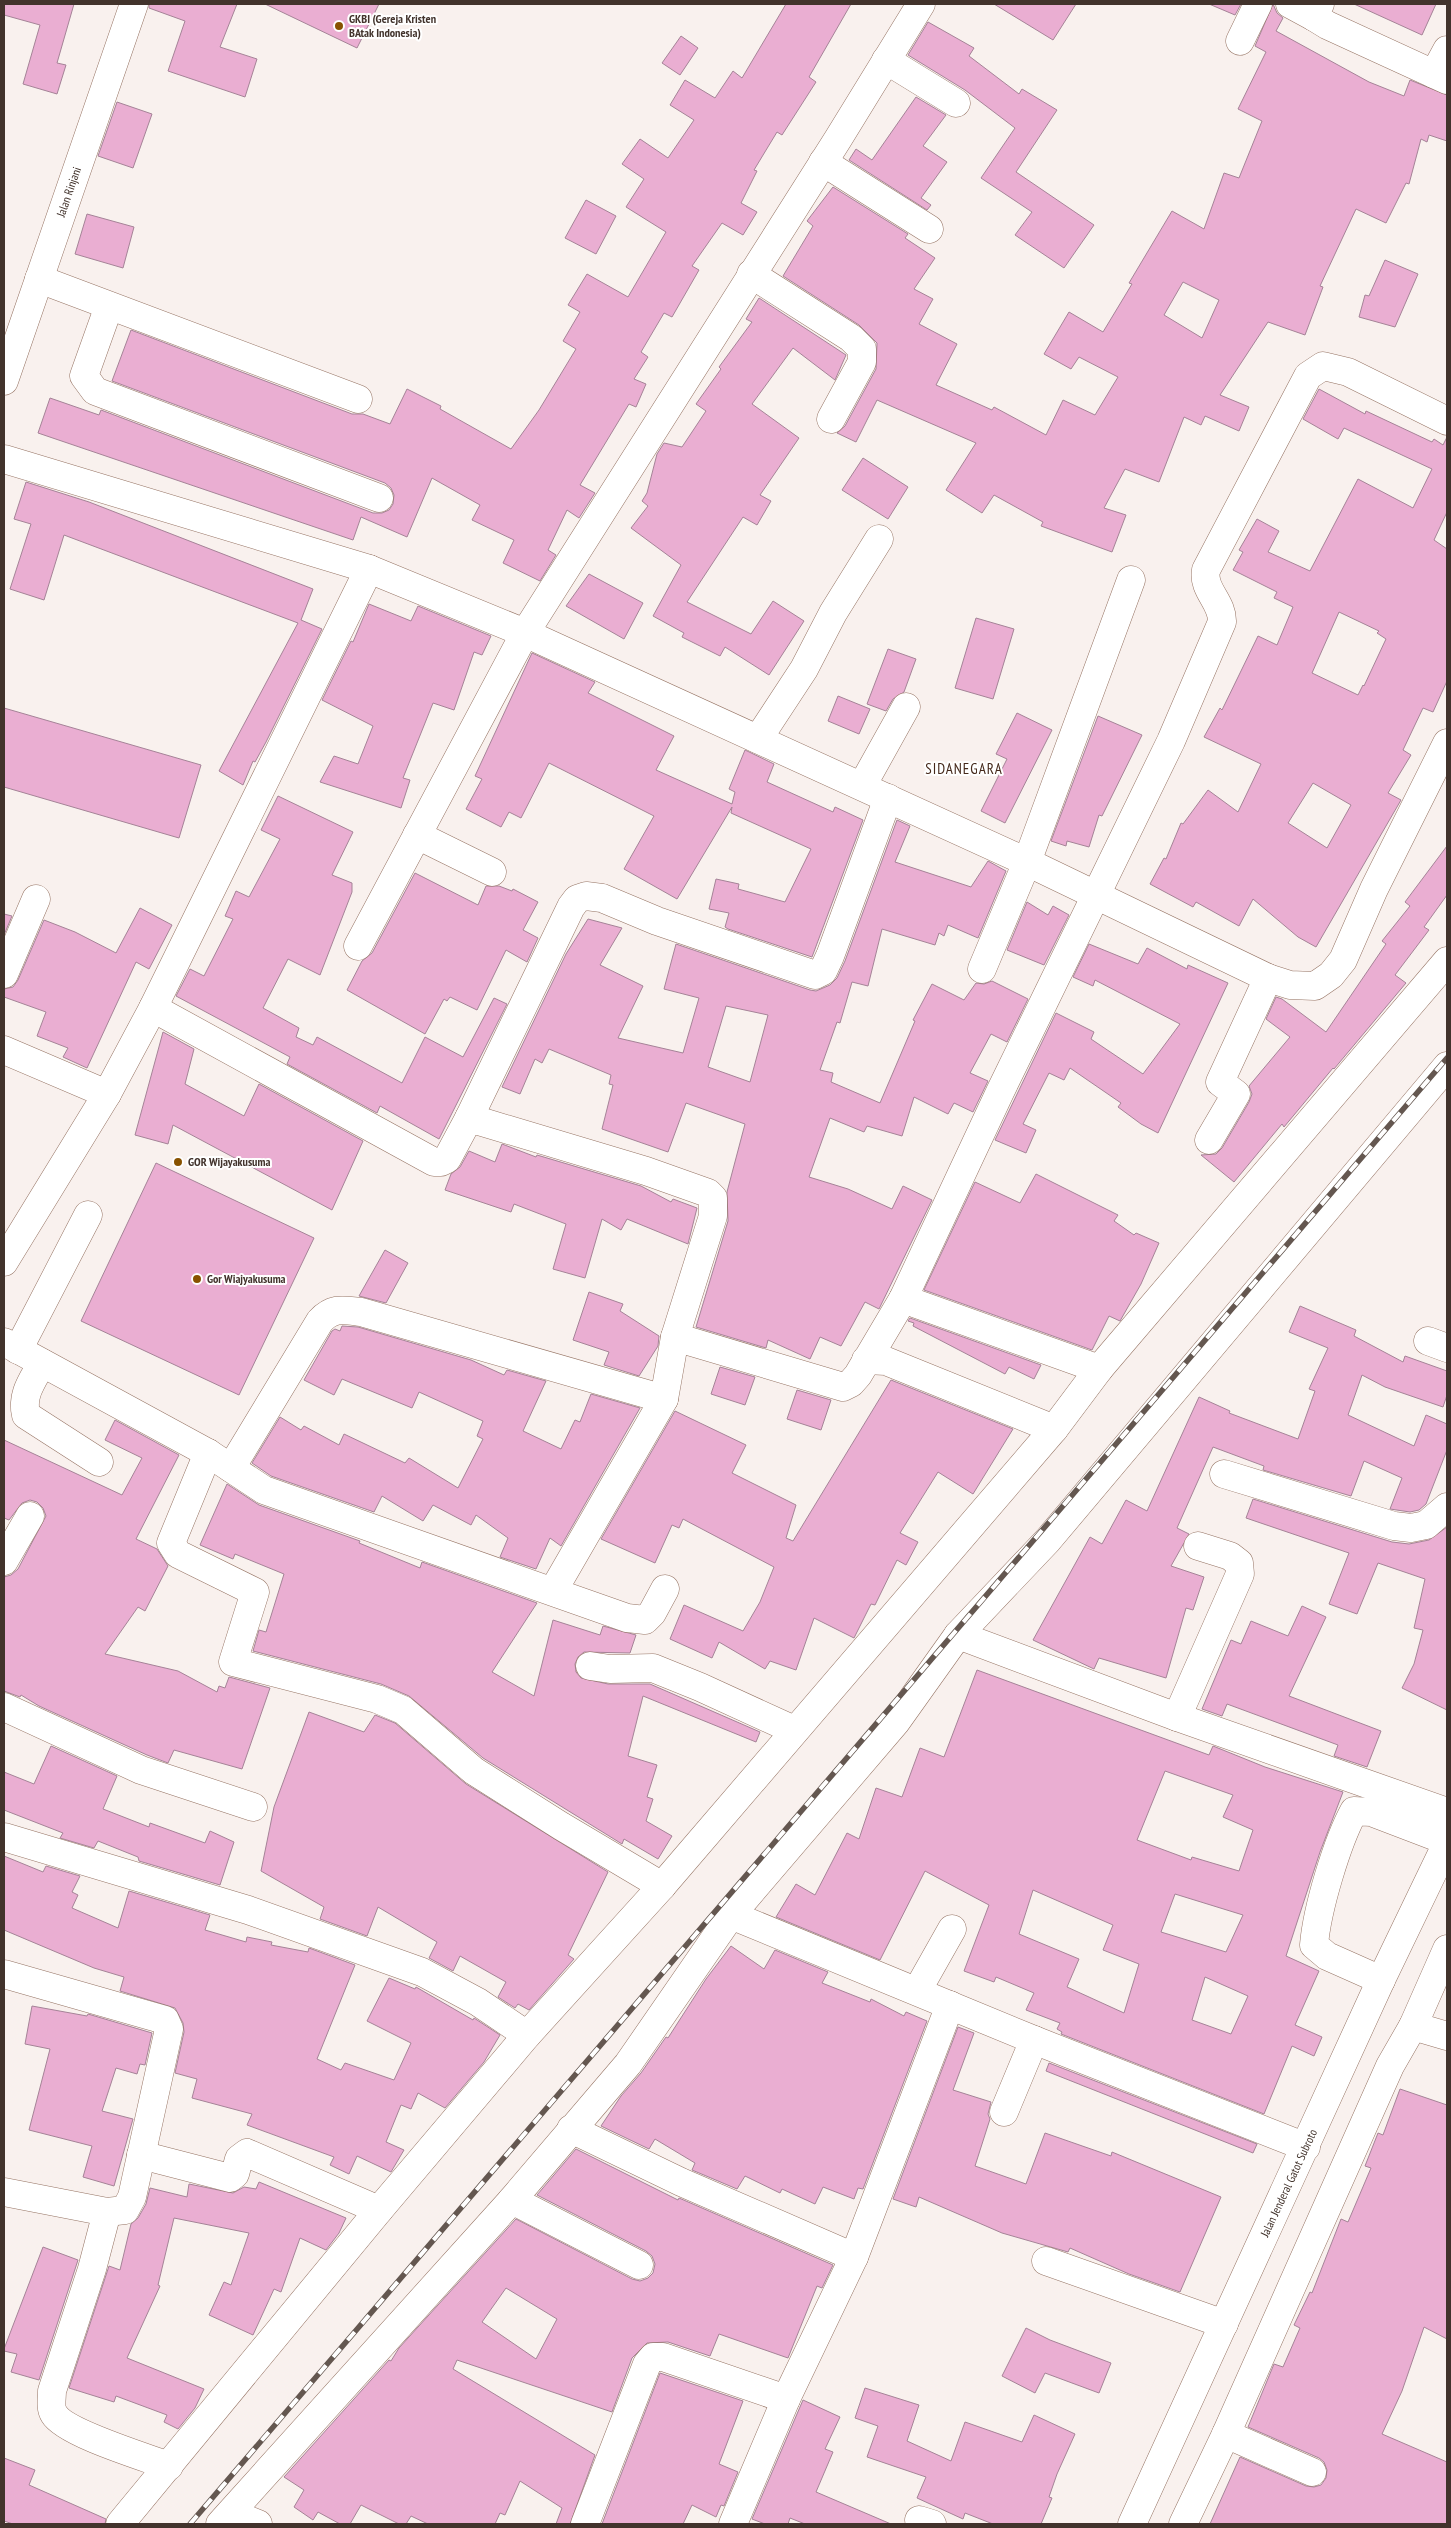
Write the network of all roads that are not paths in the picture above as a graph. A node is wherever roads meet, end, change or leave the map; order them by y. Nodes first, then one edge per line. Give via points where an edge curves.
1 (134, 4) edge
2 (921, 4) edge
3 (1258, 4) edge
4 (1290, 4) edge
5 (1317, 10) edge
6 (1240, 41) dead end
7 (1447, 50) edge
8 (886, 60) junction
9 (1441, 77) edge
10 (956, 103) dead end
11 (823, 162) junction
12 (929, 229) dead end
13 (751, 274) junction
14 (39, 279) junction
15 (109, 306) junction
16 (4, 381) edge
17 (358, 399) dead end
18 (831, 419) dead end
19 (1447, 421) edge
20 (4, 459) edge
21 (379, 498) dead end
22 (879, 539) dead end
23 (369, 569) junction
24 (1132, 580) dead end
25 (525, 633) junction
26 (906, 707) dead end
27 (758, 738) junction
28 (1447, 743) edge
29 (862, 786) junction
30 (888, 798) junction
31 (417, 835) junction
32 (1027, 862) junction
33 (492, 872) dead end
34 (1095, 894) junction
35 (36, 899) dead end
36 (358, 946) dead end
37 (1447, 961) edge
38 (982, 969) dead end
39 (4, 974) edge
40 (1268, 978) junction
41 (153, 1008) junction
42 (4, 1050) edge
43 (1447, 1066) edge
44 (108, 1094) junction
45 (469, 1118) junction
46 (1209, 1140) dead end
47 (88, 1215) dead end
48 (4, 1262) edge
49 (904, 1299) junction
50 (676, 1337) junction
51 (11, 1346) edge
52 (866, 1360) junction
53 (42, 1363) junction
54 (1099, 1369) junction
55 (664, 1400) junction
56 (1054, 1429) junction
57 (208, 1453) junction
58 (99, 1462) dead end
59 (231, 1468) junction
60 (1224, 1474) dead end
61 (1447, 1507) edge
62 (30, 1516) dead end
63 (1198, 1546) dead end
64 (4, 1561) edge
65 (665, 1589) dead end
66 (553, 1591) junction
67 (958, 1635) junction
68 (590, 1666) dead end
69 (4, 1707) edge
70 (1177, 1717) junction
71 (794, 1730) junction
72 (253, 1807) dead end
73 (1447, 1812) edge
74 (4, 1837) edge
75 (1447, 1842) edge
76 (662, 1886) junction
77 (732, 1915) junction
78 (952, 1929) dead end
79 (1447, 1949) edge
80 (4, 1974) edge
81 (1381, 1980) junction
82 (917, 1991) junction
83 (950, 2005) junction
84 (1413, 2026) junction
85 (527, 2035) junction
86 (1447, 2036) edge
87 (1034, 2040) junction
88 (1004, 2112) dead end
89 (571, 2129) junction
90 (1306, 2148) junction
91 (141, 2154) junction
92 (4, 2192) edge
93 (512, 2200) junction
94 (379, 2210) junction
95 (107, 2212) junction
96 (854, 2257) junction
97 (1046, 2261) dead end
98 (639, 2266) dead end
99 (1224, 2324) junction
100 (786, 2399) junction
101 (1226, 2434) junction
102 (169, 2466) junction
103 (1312, 2472) dead end
104 (226, 2518) edge
105 (120, 2524) edge
106 (258, 2524) edge
107 (585, 2524) edge
108 (733, 2524) edge
109 (1132, 2524) edge
110 (1183, 2524) edge

1 - 14 street, Jalan Rinjani
2 - 8 street
3 - 6 street
4 - 5 street
5 - 9 street via 1344,34
7 - 9 street
8 - 10 street
8 - 11 street
11 - 12 street
11 - 13 street
13 - 18 street via 851,338 862,349 862,362
13 - 25 street
14 - 15 street
14 - 16 street, Jalan Rinjani
15 - 17 street
15 - 21 street via 84,376 95,391
19 - 34 street via 1348,372 1323,366 1308,376 1206,570 1204,578 1221,610 1222,622 1171,741
20 - 23 street
22 - 27 street via 833,612 804,669
23 - 25 street
23 - 41 street
24 - 32 street
25 - 27 street
25 - 31 street
26 - 29 street
27 - 29 street
28 - 40 street via 1374,889 1343,960 1331,975 1315,986 1290,985
29 - 30 street
30 - 32 street
30 - 45 street via 830,956 823,972 815,975 656,921 602,898 586,896 577,899
31 - 33 street
31 - 36 street
32 - 34 street
32 - 38 street
34 - 40 street
34 - 49 street
35 - 39 street
37 - 54 street
40 - 46 street via 1220,1082 1236,1094
41 - 44 street
41 - 45 street via 434,1162 448,1159
42 - 44 street
43 - 67 street via 1048,1540
44 - 48 street
45 - 50 street via 646,1171 708,1193 713,1198 712,1216
47 - 51 street
49 - 52 street
49 - 54 street
50 - 52 street via 843,1387 858,1375
50 - 55 street
51 - 53 street
52 - 56 street via 886,1361
53 - 57 street
53 - 58 street via 24,1395 26,1415
54 - 56 street
55 - 59 street via 361,1312 340,1310 328,1312 320,1321
55 - 66 street
56 - 71 street
57 - 59 street
57 - 76 street via 171,1543 178,1554 255,1592 233,1662 377,1699 403,1710 474,1771
59 - 66 street via 264,1490
60 - 61 street via 1394,1526 1412,1528 1426,1525
62 - 64 street
63 - 70 street via 1230,1556 1239,1563 1240,1574
65 - 66 street via 646,1620 627,1618
67 - 70 street
67 - 77 street via 896,1722
68 - 71 street via 653,1668
69 - 72 street via 124,1763
70 - 73 street
71 - 76 street
74 - 85 street via 248,1910 422,1972 478,2002
75 - 81 street, Jalan Jenderal Gatot Subroto
75 - 81 street via 1371,1812 1354,1812 1344,1828 1315,1926 1314,1944 1327,1956
76 - 85 street
77 - 82 street
77 - 89 street via 628,2064
78 - 82 street
79 - 84 street
80 - 91 street via 165,2020 169,2028
81 - 90 street, Jalan Jenderal Gatot Subroto
82 - 83 street
83 - 87 street
83 - 96 street
84 - 86 street
84 - 101 street via 1390,2066
85 - 94 street
87 - 88 street
87 - 90 street
89 - 93 street
89 - 96 street via 681,2182
90 - 99 street, Jalan Jenderal Gatot Subroto
91 - 94 street via 230,2178 235,2174 239,2159 247,2153
91 - 95 street via 130,2204 125,2210
92 - 95 street
93 - 98 street
93 - 104 street
94 - 102 street
95 - 102 street via 52,2391 52,2412 60,2422 92,2438
96 - 100 street
97 - 99 street
99 - 109 street, Jalan Jenderal Gatot Subroto
100 - 107 street via 663,2357 653,2357 647,2364
100 - 108 street
101 - 103 street
101 - 110 street
102 - 105 street
104 - 106 street

